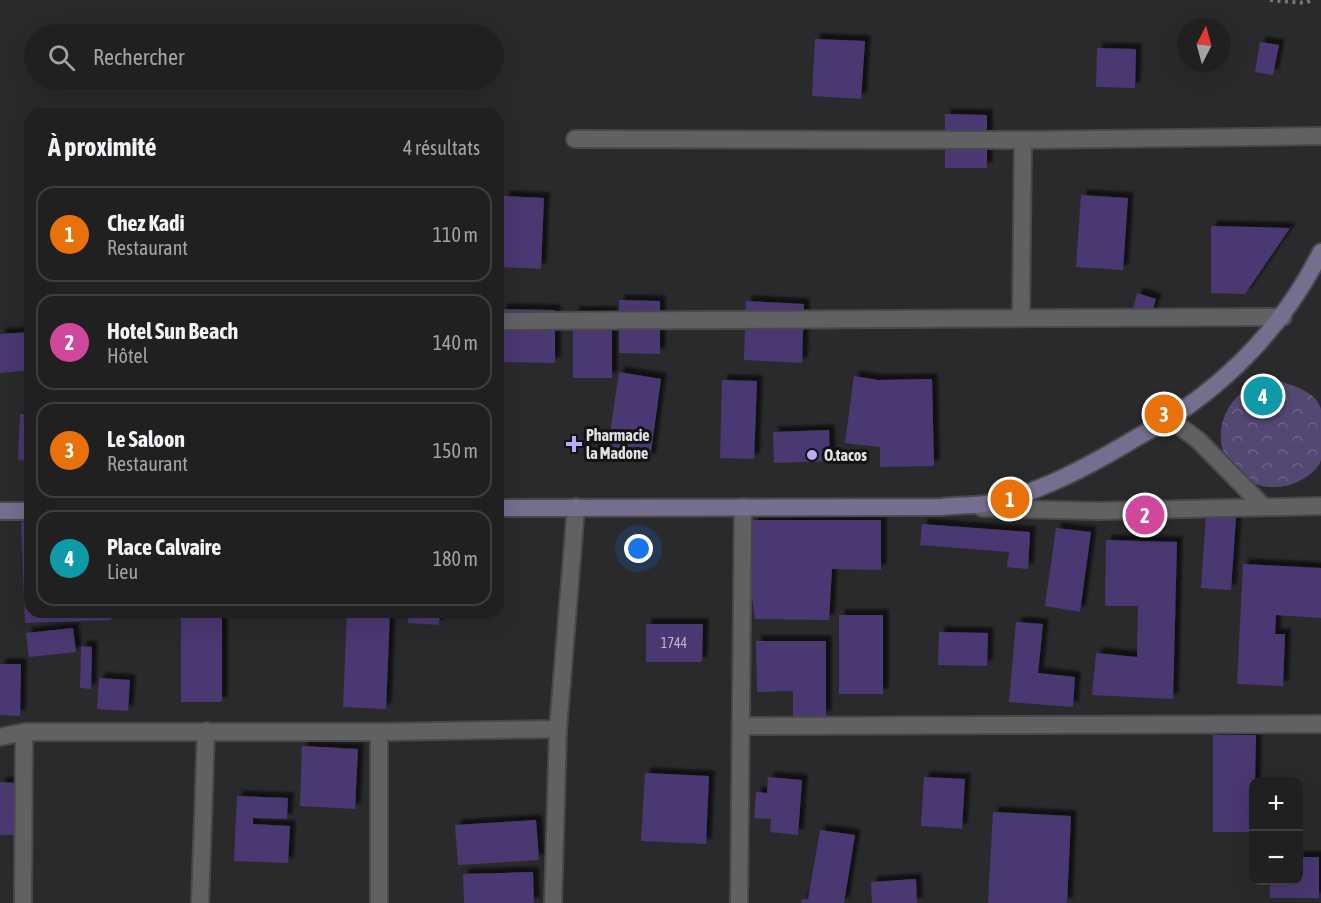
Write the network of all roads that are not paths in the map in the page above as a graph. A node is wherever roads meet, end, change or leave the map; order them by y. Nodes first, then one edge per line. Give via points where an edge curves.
1 (1321, 136) edge
2 (575, 139) dead end
3 (1023, 140) junction
4 (1321, 252) edge
5 (1283, 317) junction
6 (1021, 318) junction
7 (504, 321) edge
8 (1170, 419) junction
9 (1321, 506) edge
10 (576, 507) junction
11 (743, 507) junction
12 (942, 507) junction
13 (1264, 507) junction
14 (504, 508) edge
15 (0, 511) edge
16 (24, 511) edge
17 (1321, 724) edge
18 (741, 726) junction
19 (558, 729) junction
20 (206, 730) junction
21 (24, 732) junction
22 (379, 732) junction
23 (0, 737) edge
24 (23, 903) edge
25 (200, 903) edge
26 (378, 903) edge
27 (553, 903) edge
28 (739, 903) edge

1 - 3 street
2 - 3 street
3 - 6 street
4 - 5 main road
5 - 6 street
5 - 8 main road via 1242,362
6 - 7 street
8 - 12 main road via 1048,485 995,502
8 - 13 street via 1198,440
9 - 13 street
10 - 11 main road
10 - 14 main road
10 - 19 street
11 - 12 main road
11 - 18 street
12 - 13 street via 1098,511
15 - 16 main road
17 - 18 street
18 - 28 street
19 - 22 street
19 - 27 street
20 - 21 street
20 - 22 street
20 - 25 street
21 - 23 street
21 - 24 street
22 - 26 street

